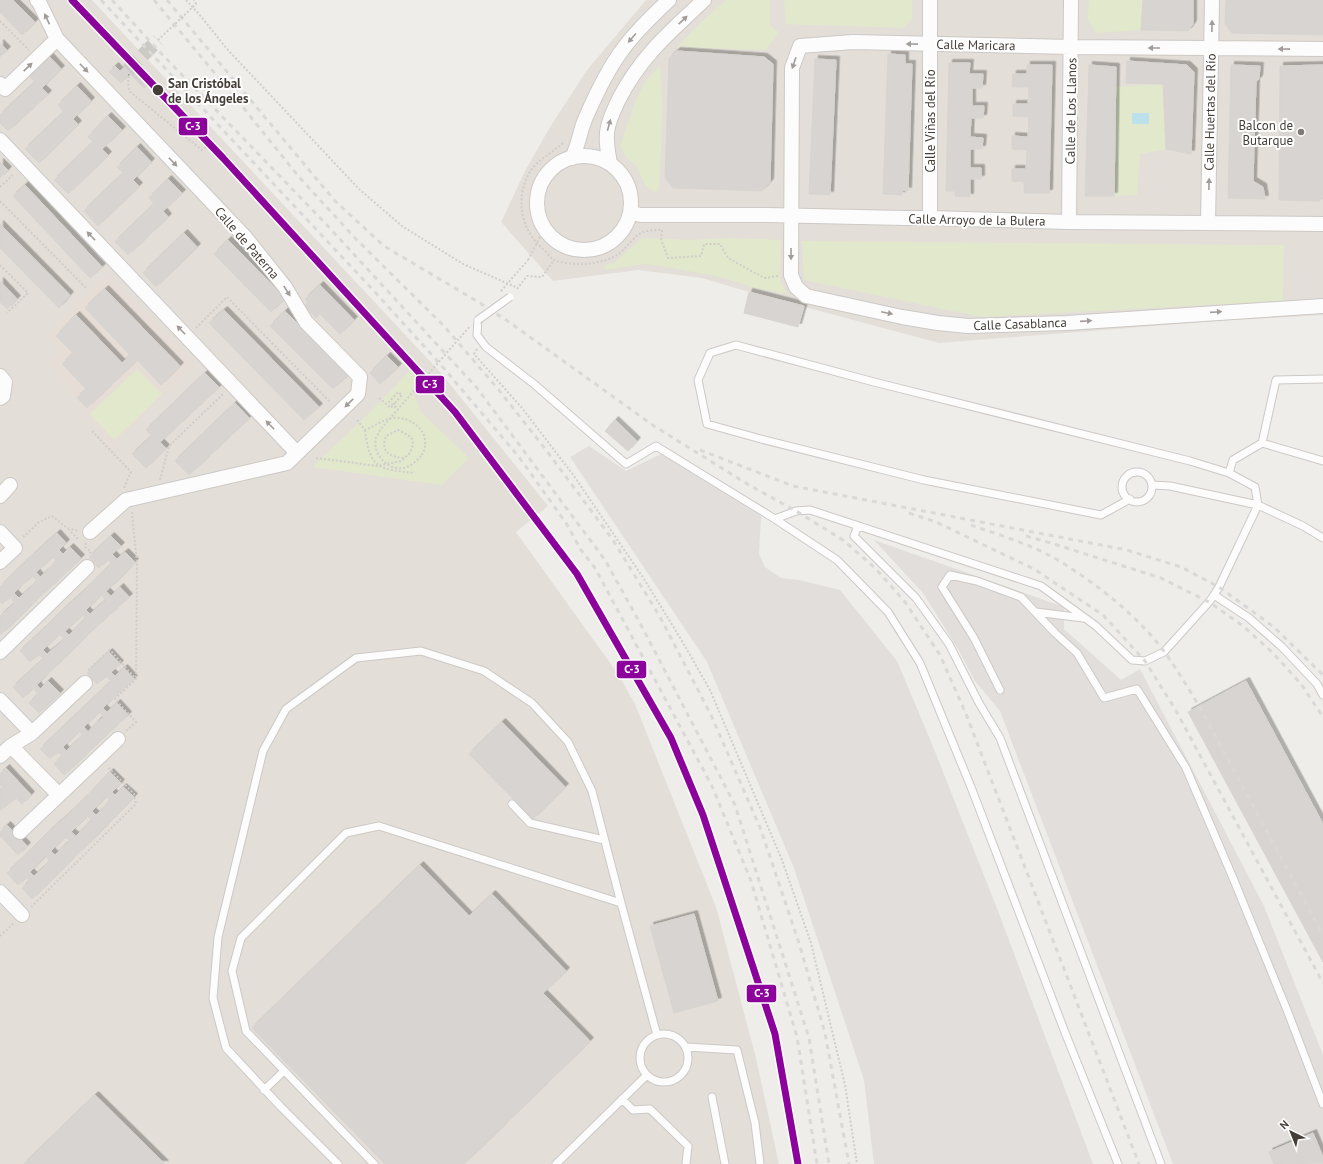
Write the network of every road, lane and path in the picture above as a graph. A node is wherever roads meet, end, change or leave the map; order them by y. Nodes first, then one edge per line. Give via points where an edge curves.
1 (37, 0) edge
2 (186, 0) edge
3 (194, 0) edge
4 (669, 0) edge
5 (704, 0) edge
6 (930, 0) edge
7 (1071, 0) edge
8 (1212, 0) edge
9 (0, 20) edge
10 (57, 39) junction
11 (158, 40) tunnel mouth
12 (930, 44) junction
13 (1072, 47) junction
14 (1212, 48) junction
15 (1323, 49) edge
16 (32, 53) dead end
17 (144, 81) dead end
18 (2, 89) edge
19 (0, 140) edge
20 (564, 142) dead end
21 (207, 146) dead end
22 (572, 158) junction
23 (610, 163) junction
24 (23, 165) junction
25 (0, 187) edge
26 (0, 201) edge
27 (631, 213) junction
28 (791, 215) junction
29 (930, 218) junction
30 (1069, 222) junction
31 (1208, 223) junction
32 (1323, 224) edge
33 (544, 229) junction
34 (536, 244) junction
35 (554, 260) junction
36 (0, 265) edge
37 (791, 275) junction
38 (86, 288) dead end
39 (496, 296) dead end
40 (510, 297) dead end
41 (1323, 306) edge
42 (7, 313) dead end
43 (470, 326) dead end
44 (195, 329) dead end
45 (481, 340) junction
46 (0, 376) edge
47 (1323, 379) edge
48 (227, 391) dead end
49 (0, 398) edge
50 (379, 398) dead end
51 (330, 402) dead end
52 (398, 409) junction
53 (357, 420) dead end
54 (365, 430) junction
55 (92, 431) dead end
56 (1262, 443) junction
57 (298, 453) junction
58 (316, 458) dead end
59 (404, 458) junction
60 (1323, 461) edge
61 (386, 463) junction
62 (378, 466) junction
63 (416, 473) dead end
64 (1229, 473) junction
65 (10, 485) dead end
66 (1152, 485) junction
67 (122, 493) dead end
68 (157, 493) junction
69 (0, 496) edge
70 (1130, 500) junction
71 (1258, 505) junction
72 (132, 511) dead end
73 (775, 520) junction
74 (858, 526) junction
75 (67, 528) junction
76 (0, 532) edge
77 (90, 532) junction
78 (1323, 538) edge
79 (13, 546) junction
80 (85, 547) junction
81 (0, 562) edge
82 (87, 567) joint
83 (1214, 595) junction
84 (1036, 612) junction
85 (1085, 618) junction
86 (0, 652) edge
87 (136, 679) junction
88 (85, 683) joint
89 (1000, 690) dead end
90 (1323, 695) edge
91 (0, 700) edge
92 (32, 733) junction
93 (118, 739) joint
94 (11, 746) junction
95 (0, 756) edge
96 (98, 757) junction
97 (59, 795) junction
98 (512, 804) dead end
99 (20, 832) dead end
100 (604, 840) junction
101 (0, 892) edge
102 (621, 903) junction
103 (22, 915) junction
104 (0, 936) edge
105 (657, 1035) junction
106 (686, 1047) junction
107 (284, 1071) junction
108 (647, 1075) junction
109 (264, 1090) junction
110 (712, 1097) dead end
111 (622, 1099) junction
112 (1323, 1104) edge
113 (725, 1163) edge
114 (338, 1164) edge
115 (374, 1164) edge
116 (556, 1164) edge
117 (686, 1164) edge
118 (760, 1164) edge
119 (857, 1164) edge
120 (1118, 1164) edge
121 (1161, 1164) edge

10 -> 1 street
2 - 35 path via 227,49 364,193 402,226 463,264 518,288 527,276 542,277
3 - 11 path, bridge via 196,4
4 -> 22 street via 623,49 605,78 585,119
23 -> 5 street via 608,128 625,89 639,66 660,41
6 - 12 street, Calle Viñas del Río
7 - 13 street, Calle de Los Llanos
14 -> 8 street, Calle Huertas del Río
9 - 16 path
18 -> 10 street
10 -> 57 street, Calle de Paterna via 245,236 285,287 306,322 360,377 358,394
12 - 13 street, Calle Maricara
12 -> 28 street, Calle Maricara via 853,42 800,46 792,68
12 - 29 street, Calle Viñas del Río
14 -> 13 street, Calle Maricara
13 - 30 street, Calle de Los Llanos
15 -> 14 street, Calle Maricara
31 -> 14 street, Calle Huertas del Río
17 - 21 path via 141,84 131,72 128,79 130,91 202,150
19 - 24 street
20 - 34 path via 534,165 527,177 521,199 521,212
22 - 23 street via 585,156
22 - 33 street via 553,168 540,186 538,216
23 - 27 street via 621,173 628,185 632,199
24 - 25 path
57 -> 24 street
26 - 38 path
27 - 28 street, Calle Arroyo de la Bulera
27 - 33 street via 625,228 614,240 601,248 585,251 569,248 555,241
28 - 29 street, Calle Arroyo de la Bulera
28 -> 37 street
29 - 30 street, Calle Arroyo de la Bulera
30 - 31 street, Calle Arroyo de la Bulera
31 - 32 street, Calle Arroyo de la Bulera
33 - 34 path
34 - 35 path
34 - 39 path, bridge via 528,260
35 - 37 path via 585,264 606,261 620,254 643,232 662,230 661,239 668,258 701,256 704,244 720,244 728,258 764,278
36 - 42 path via 28,293
37 -> 41 street, Calle Casablanca via 796,287 806,296 938,323 968,326
40 - 45 lane, bridge via 478,320 476,334
43 - 52 path, bridge
44 - 51 path via 227,297
45 - 73 lane via 486,347 534,384 626,464 656,446
45 - 119 path via 474,354 522,408 574,476 644,579 710,690 782,860 811,943 845,1085
46 - 49 street via 5,382 3,396
47 - 56 lane via 1276,380
48 - 68 path via 169,446
50 - 52 path, bridge via 391,408 395,403 402,395 398,392 390,402
52 - 61 path, bridge via 380,430 376,439 378,454
53 - 54 path
54 - 61 path, bridge via 394,418 403,418 420,428 426,440 421,456 404,468 392,467
54 - 62 path via 371,458
55 - 67 path via 131,472
56 - 60 lane
56 - 64 lane via 1233,460
57 - 68 street, Calle de Paterna via 287,463
58 - 62 path
59 - 59 path via 410,452 412,439 403,432 394,431 386,436 383,442 387,452 393,457
59 - 61 path via 401,461
61 - 62 path
62 - 63 path
64 - 70 lane via 736,345 710,353 698,380 707,424 753,437 924,480 1101,515
64 - 71 lane via 1255,487
65 - 69 street
66 - 70 lane via 1152,490 1145,500
66 - 70 lane via 1151,478 1141,471 1129,473 1122,483 1124,494
66 - 71 lane via 1170,486
68 - 77 street, Calle de Paterna via 126,500
71 - 78 lane
71 - 83 lane
72 - 87 path via 136,563
73 - 74 lane via 796,511 810,510
73 - 120 lane via 837,560 888,612 920,663
74 - 85 lane via 1041,586
74 - 121 lane via 854,536 916,598 949,644 1000,738
75 - 77 path
75 - 79 path via 52,516 39,522
75 - 80 path
76 - 79 street
77 - 80 path
79 - 81 street via 15,548
80 - 82 path via 91,552 87,556
82 - 86 street
83 - 85 lane via 1164,652 1145,661 1132,660
83 - 90 lane via 1249,618 1282,647 1317,684
84 - 85 lane
84 - 89 lane via 1020,597 977,581 950,575 942,587 974,638
84 - 112 lane via 1055,633 1078,652 1104,698 1137,689 1186,768 1287,1010
87 - 88 path via 110,650 83,675
87 - 93 path via 115,699 136,722
88 - 92 street
91 - 92 street
92 - 94 street
93 - 96 street
94 - 95 street
94 - 97 street
96 - 97 street
96 - 103 path via 134,794 136,804
97 - 99 street
98 - 100 lane via 530,824
100 - 102 lane
100 - 109 lane via 592,791 568,742 532,703 484,670 421,651 356,658 286,709 263,751 218,937 213,998 226,1048
101 - 103 street
102 - 105 lane
102 - 107 lane via 379,826 346,833 241,938 232,971 246,1031
103 - 104 path
105 - 106 lane via 674,1035
105 - 108 lane via 644,1044 641,1052 642,1068
106 - 108 lane via 689,1055 688,1065 678,1078 662,1082
106 - 118 lane via 737,1050 755,1123
107 - 109 lane
107 - 115 lane
108 - 111 lane
109 - 114 lane
110 - 113 lane
111 - 116 lane
111 - 117 lane via 633,1110 650,1109 688,1146

